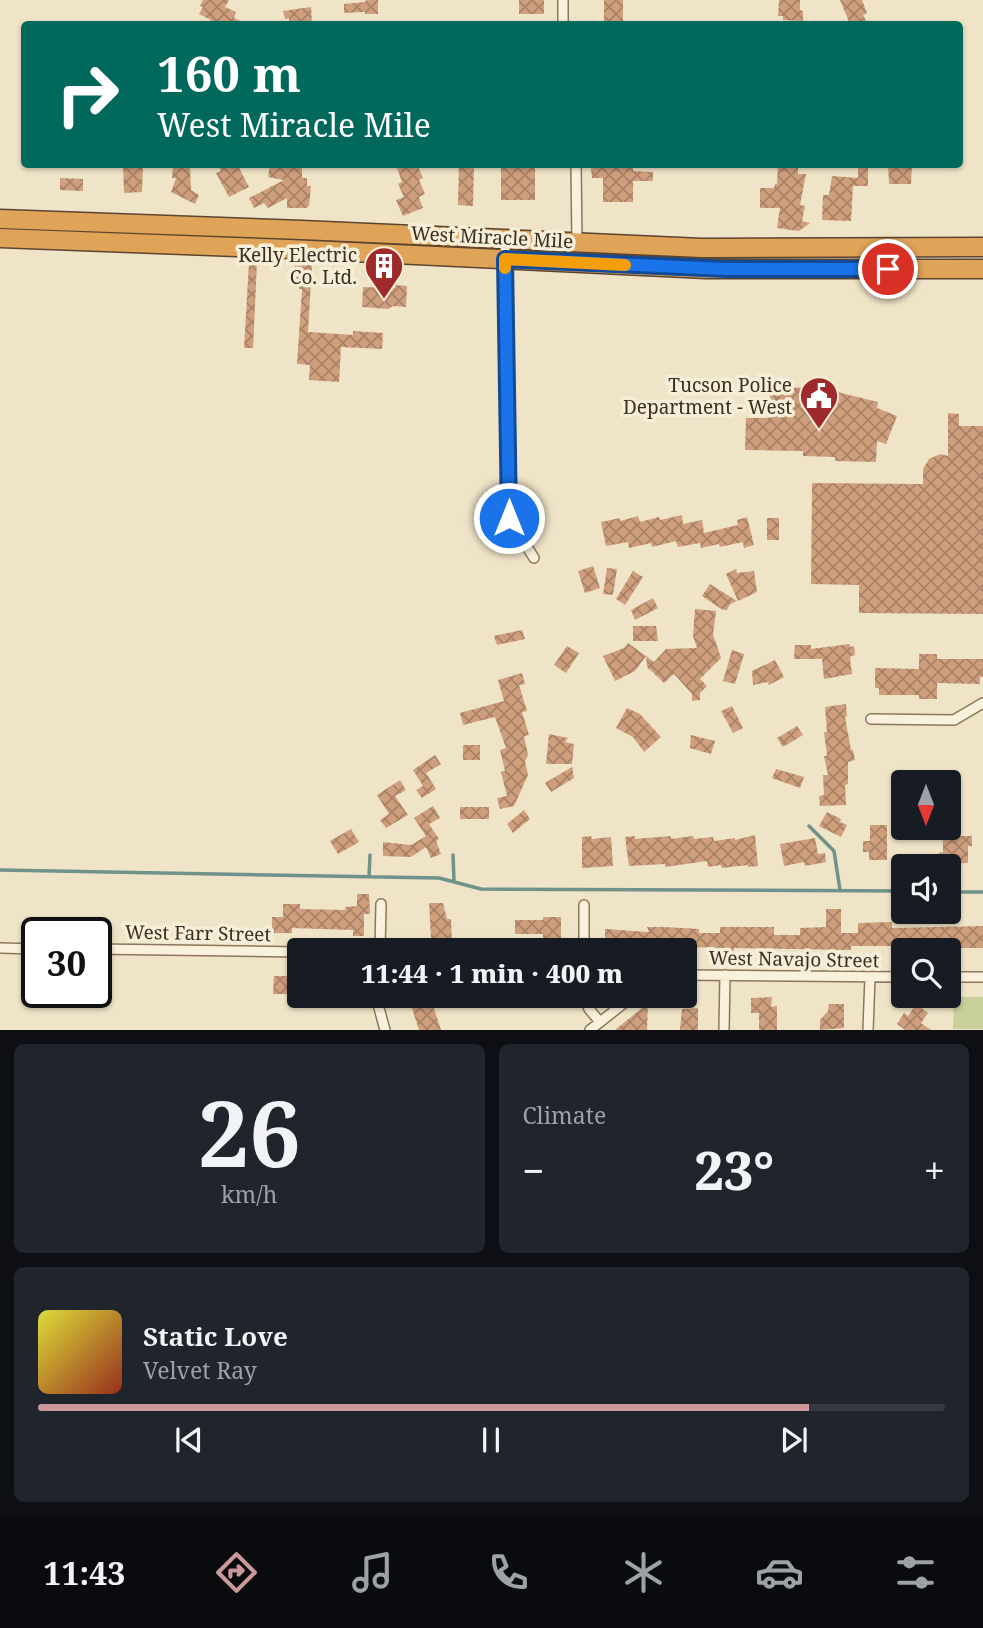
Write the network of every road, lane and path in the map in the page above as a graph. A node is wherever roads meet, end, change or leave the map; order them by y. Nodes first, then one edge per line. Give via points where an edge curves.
1 (563, 0) edge
2 (563, 21) edge
3 (576, 168) edge
4 (0, 219) edge
5 (302, 229) junction
6 (0, 238) edge
7 (505, 239) junction
8 (577, 242) junction
9 (175, 245) junction
10 (983, 247) edge
11 (505, 259) junction
12 (983, 268) edge
13 (534, 558) dead end
14 (983, 703) edge
15 (871, 719) dead end
16 (381, 904) dead end
17 (584, 905) dead end
18 (380, 938) edge
19 (584, 938) edge
20 (0, 948) edge
21 (21, 949) edge
22 (112, 949) edge
23 (287, 952) edge
24 (697, 975) edge
25 (725, 975) junction
26 (870, 977) junction
27 (891, 977) edge
28 (961, 977) edge
29 (983, 977) edge
30 (379, 1008) edge
31 (589, 1008) edge
32 (618, 1008) edge
33 (600, 1022) junction
34 (385, 1030) edge
35 (590, 1030) edge
36 (724, 1030) edge
37 (868, 1030) edge

1 - 2 street
3 - 8 street
4 - 5 highway, West Miracle Mile
5 - 7 highway, West Miracle Mile
5 - 9 highway via 291,236 192,234 179,237
6 - 9 highway, West Miracle Mile
7 - 8 highway, West Miracle Mile
7 - 11 street
8 - 10 highway, West Miracle Mile via 715,249
9 - 11 highway, West Miracle Mile
11 - 12 highway, West Miracle Mile via 733,269
11 - 13 street via 509,518
14 - 15 street via 954,720
16 - 18 street
17 - 19 street
20 - 21 street
22 - 23 street, West Farr Street
24 - 25 street, West Navajo Street
25 - 26 street, West Navajo Street
25 - 36 street
26 - 27 street, West Navajo Street
26 - 37 street
28 - 29 street
30 - 34 street
31 - 33 street
32 - 33 street
33 - 35 street

